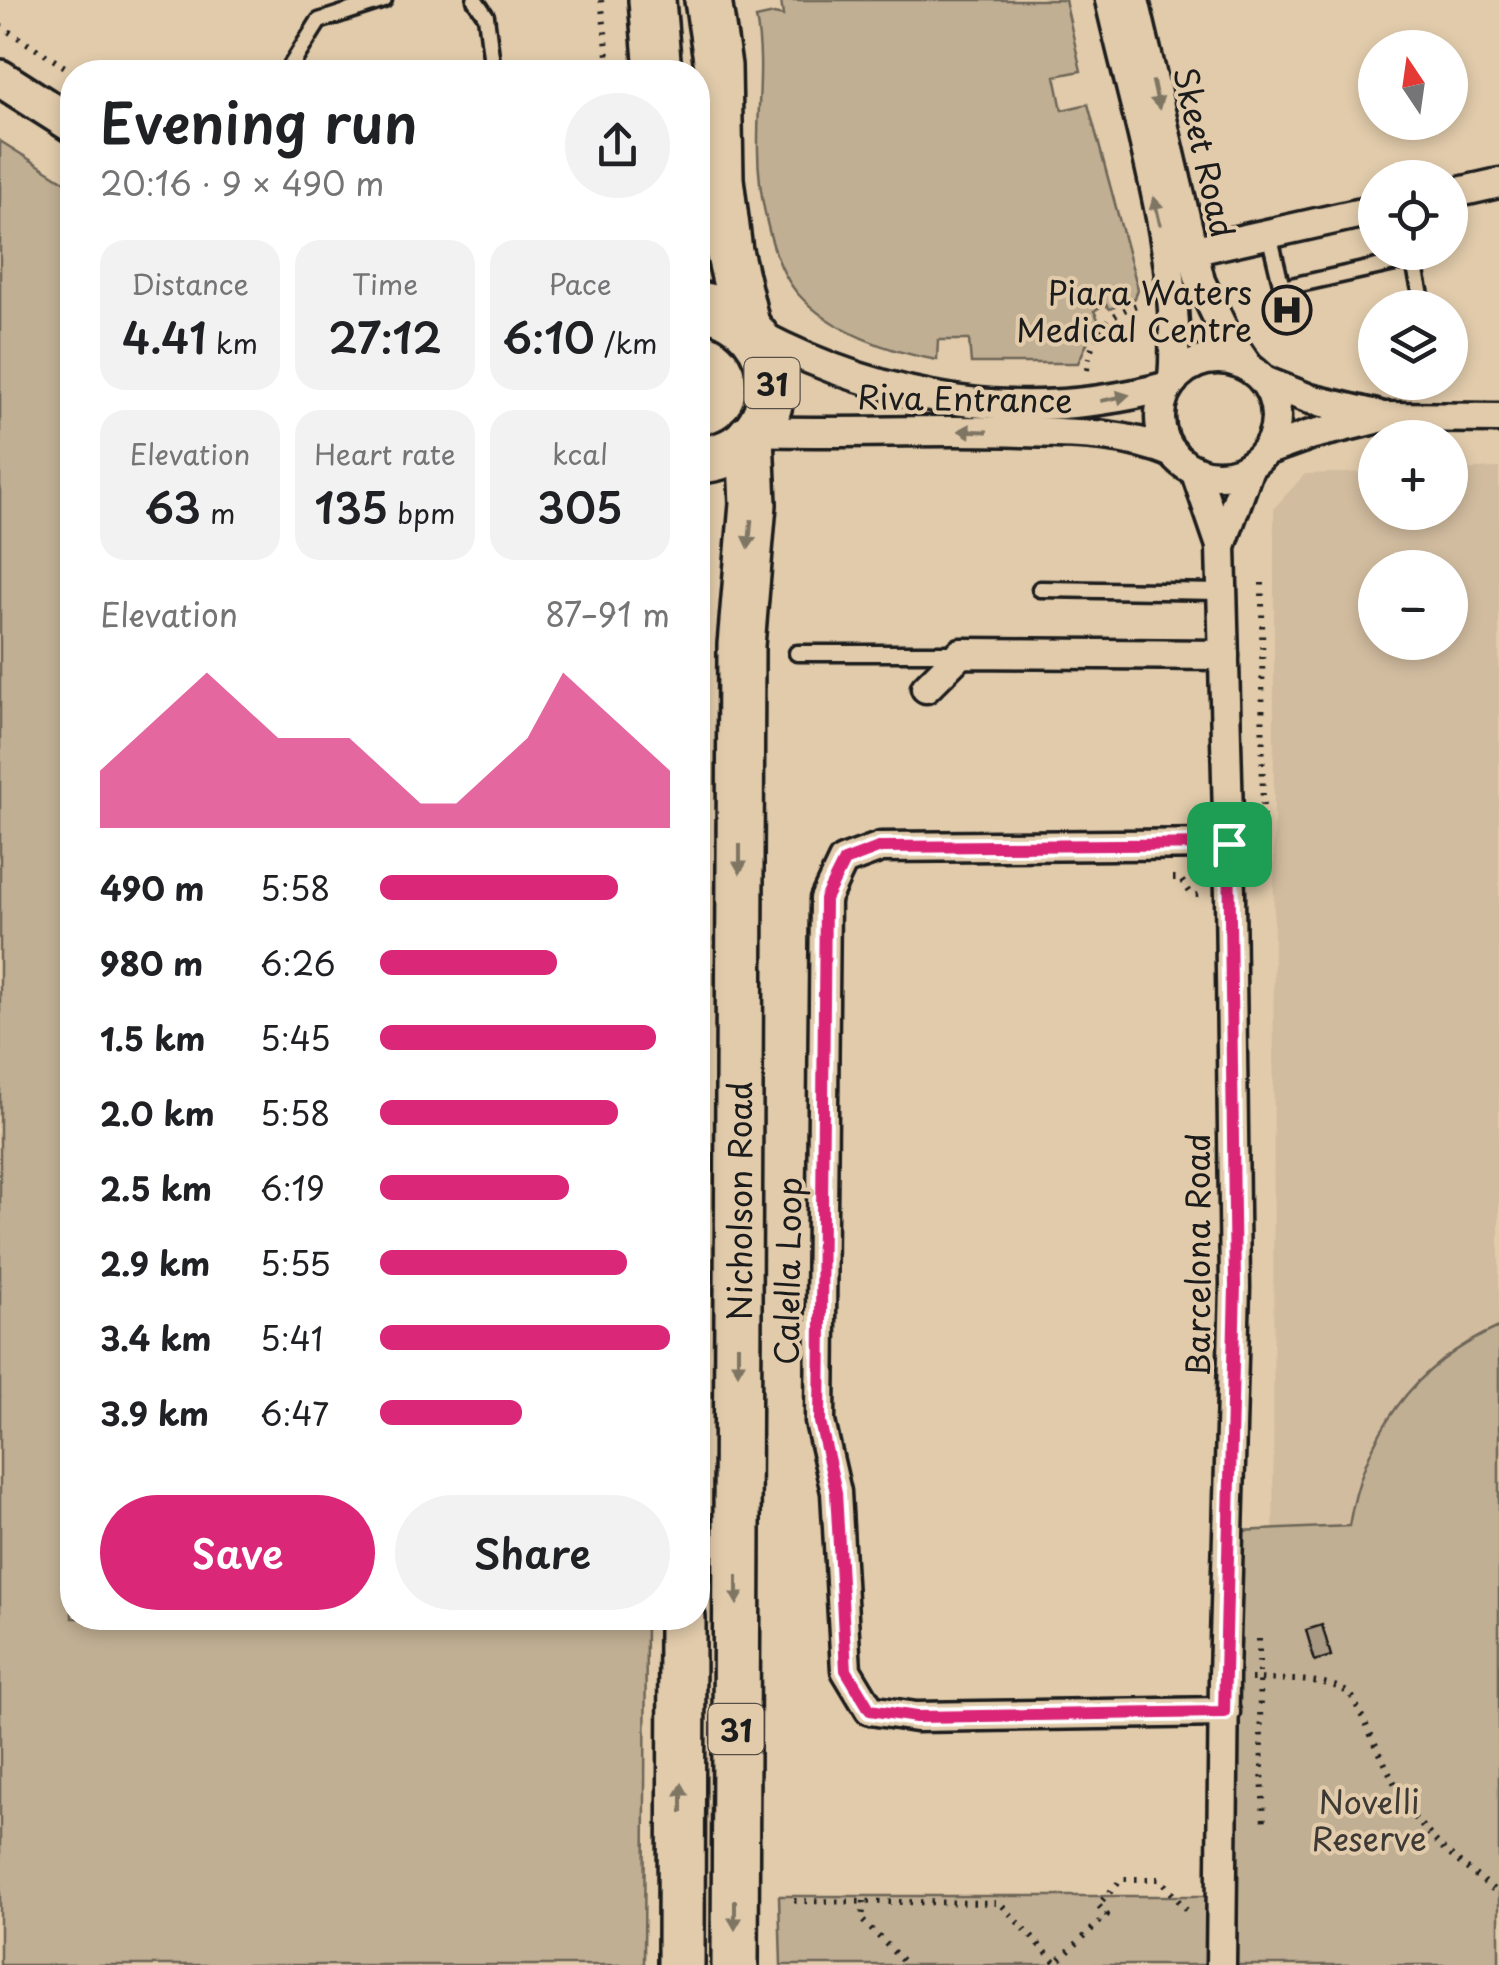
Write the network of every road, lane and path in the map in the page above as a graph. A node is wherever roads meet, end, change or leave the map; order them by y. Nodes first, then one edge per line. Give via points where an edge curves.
1 (384, 0) edge
2 (475, 0) edge
3 (601, 0) edge
4 (652, 0) edge
5 (708, 0) edge
6 (1110, 0) edge
7 (1134, 0) edge
8 (0, 26) edge
9 (295, 60) edge
10 (492, 60) edge
11 (608, 60) edge
12 (657, 60) edge
13 (60, 64) edge
14 (0, 78) edge
15 (60, 116) edge
16 (1499, 183) edge
17 (1468, 190) edge
18 (1358, 214) edge
19 (1269, 234) junction
20 (1191, 251) junction
21 (1420, 290) edge
22 (1149, 301) dead end
23 (710, 307) edge
24 (748, 328) junction
25 (1087, 370) dead end
26 (1256, 375) junction
27 (1171, 384) junction
28 (1384, 417) junction
29 (1499, 418) edge
30 (752, 434) junction
31 (710, 458) edge
32 (1258, 458) junction
33 (1184, 461) junction
34 (1220, 546) junction
35 (1040, 589) dead end
36 (1222, 592) junction
37 (797, 654) dead end
38 (961, 654) junction
39 (1224, 655) junction
40 (926, 688) dead end
41 (1229, 844) junction
42 (1160, 878) dead end
43 (1230, 895) junction
44 (682, 1630) edge
45 (1224, 1676) junction
46 (1258, 1680) junction
47 (1224, 1712) junction
48 (1264, 1826) dead end
49 (1499, 1894) edge
50 (794, 1901) dead end
51 (864, 1901) junction
52 (1188, 1912) dead end
53 (1055, 1964) edge
54 (682, 1965) edge
55 (735, 1965) edge
56 (907, 1965) edge
57 (1221, 1965) edge

1 - 9 lane via 319,21
2 - 10 lane via 486,16
3 - 11 path
4 - 12 main road
5 - 24 main road, 31 via 718,66 720,179
27 -> 6 street, Skeet Road via 1172,274
7 -> 20 street, Skeet Road
8 - 13 path
14 - 15 street
16 - 17 street
18 - 19 street
19 - 20 street
19 - 21 lane via 1282,288 1413,259
20 - 26 street, Skeet Road via 1210,307
22 - 25 path via 1102,324
23 - 24 main road, 31
24 -> 27 street, Riva Entrance via 830,368 948,402 1076,405
24 - 30 main road, 31 via 768,359 772,384 767,410
26 - 27 street via 1228,360 1207,360
26 - 28 street via 1310,399
26 - 32 street via 1276,416
27 - 33 street via 1160,420
28 - 29 street
28 - 32 street via 1310,435
30 - 31 main road, 31
33 -> 30 street, Riva Entrance via 1150,444 1074,434
30 -> 55 main road, Nicholson Road / 31 via 741,644
32 - 33 street via 1217,474
32 - 34 street, Barcelona Road
33 - 34 street, Barcelona Road
34 - 36 street, Barcelona Road
35 - 36 lane
36 - 39 street, Barcelona Road
37 - 38 lane
38 - 39 street
38 - 40 street
39 - 41 street, Barcelona Road
41 - 43 street, Barcelona Road
41 - 47 street, Calella Loop via 881,847 844,861 825,899 820,1422 836,1492 846,1670 870,1710 916,1717
42 - 43 path via 1180,878 1192,895
43 - 45 street, Barcelona Road via 1235,1286
54 -> 44 main road, 31
45 - 46 path
45 - 47 street, Barcelona Road
46 - 48 path
46 - 49 path via 1343,1688 1408,1812
47 - 57 street, Barcelona Road
50 - 51 path
51 - 53 path via 1000,1903
51 - 56 path via 862,1920
52 - 53 path via 1160,1879 1122,1879 1098,1905 1108,1915

